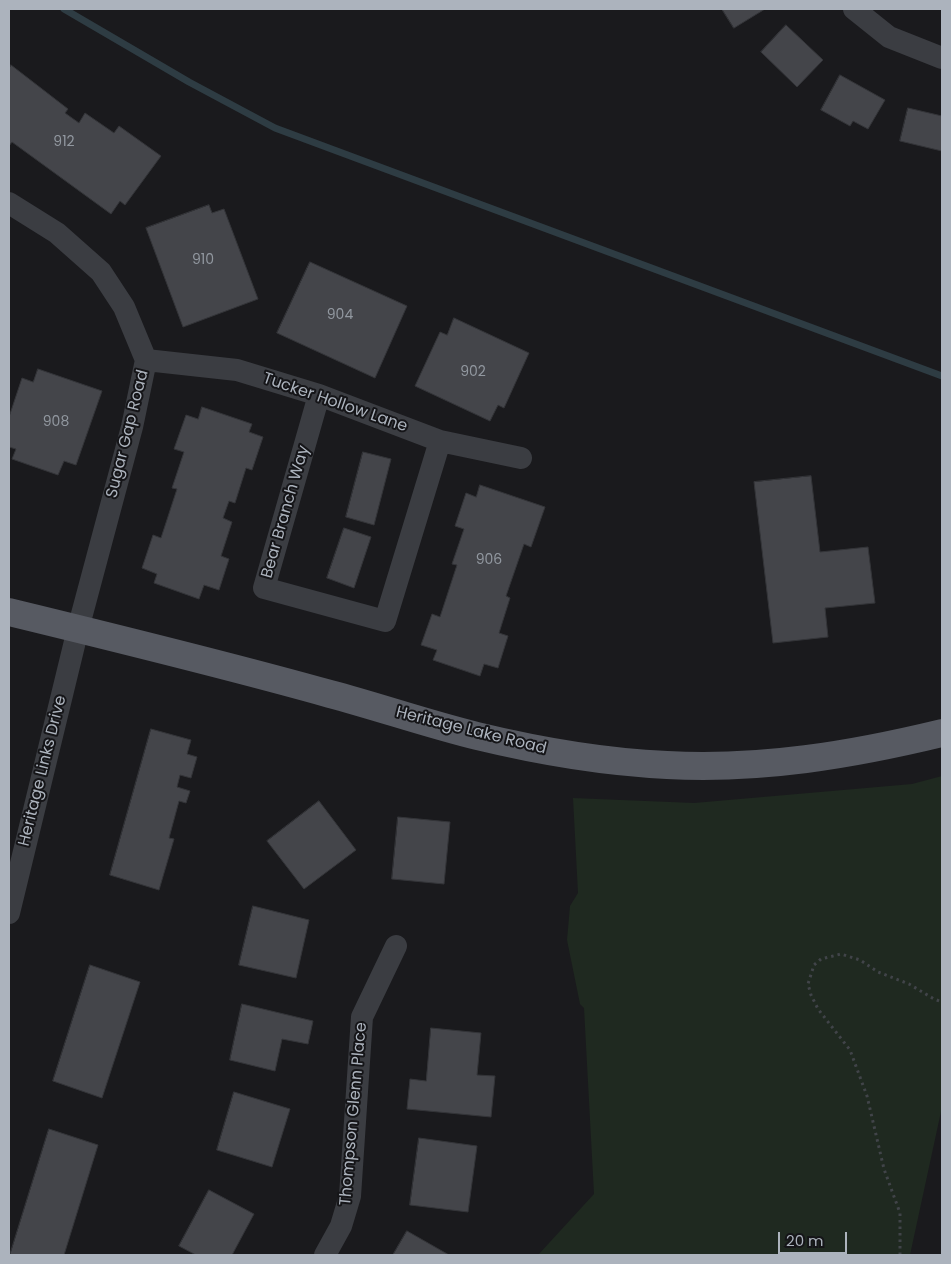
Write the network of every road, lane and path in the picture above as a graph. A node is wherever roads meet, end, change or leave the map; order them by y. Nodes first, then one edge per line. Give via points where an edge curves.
1 (854, 9) edge
2 (942, 58) edge
3 (9, 203) edge
4 (146, 360) junction
5 (319, 394) junction
6 (440, 441) junction
7 (521, 458) dead end
8 (9, 612) edge
9 (78, 629) junction
10 (942, 733) edge
11 (9, 913) edge
12 (396, 946) dead end
13 (942, 1002) edge
14 (325, 1255) edge
15 (900, 1255) edge

1 - 2 street via 889,37
3 - 4 street, Sugar Gap Road via 57,233 101,272 124,307
4 - 5 street, Tucker Hollow Lane via 237,370
4 - 9 street, Sugar Gap Road via 132,427
5 - 6 street, Tucker Hollow Lane
5 - 6 street, Bear Branch Way via 264,588 385,621
6 - 7 street, Tucker Hollow Lane
8 - 9 main road, Heritage Lake Road
9 - 10 main road, Heritage Lake Road via 329,693 476,736 574,756 666,766 738,766 804,761
9 - 11 street, Heritage Links Drive
12 - 14 street, Thompson Glenn Place via 362,1018 350,1196 342,1226
13 - 15 path via 860,960 841,954 821,959 814,965 808,984 818,1009 850,1050 867,1096 884,1169 900,1213

